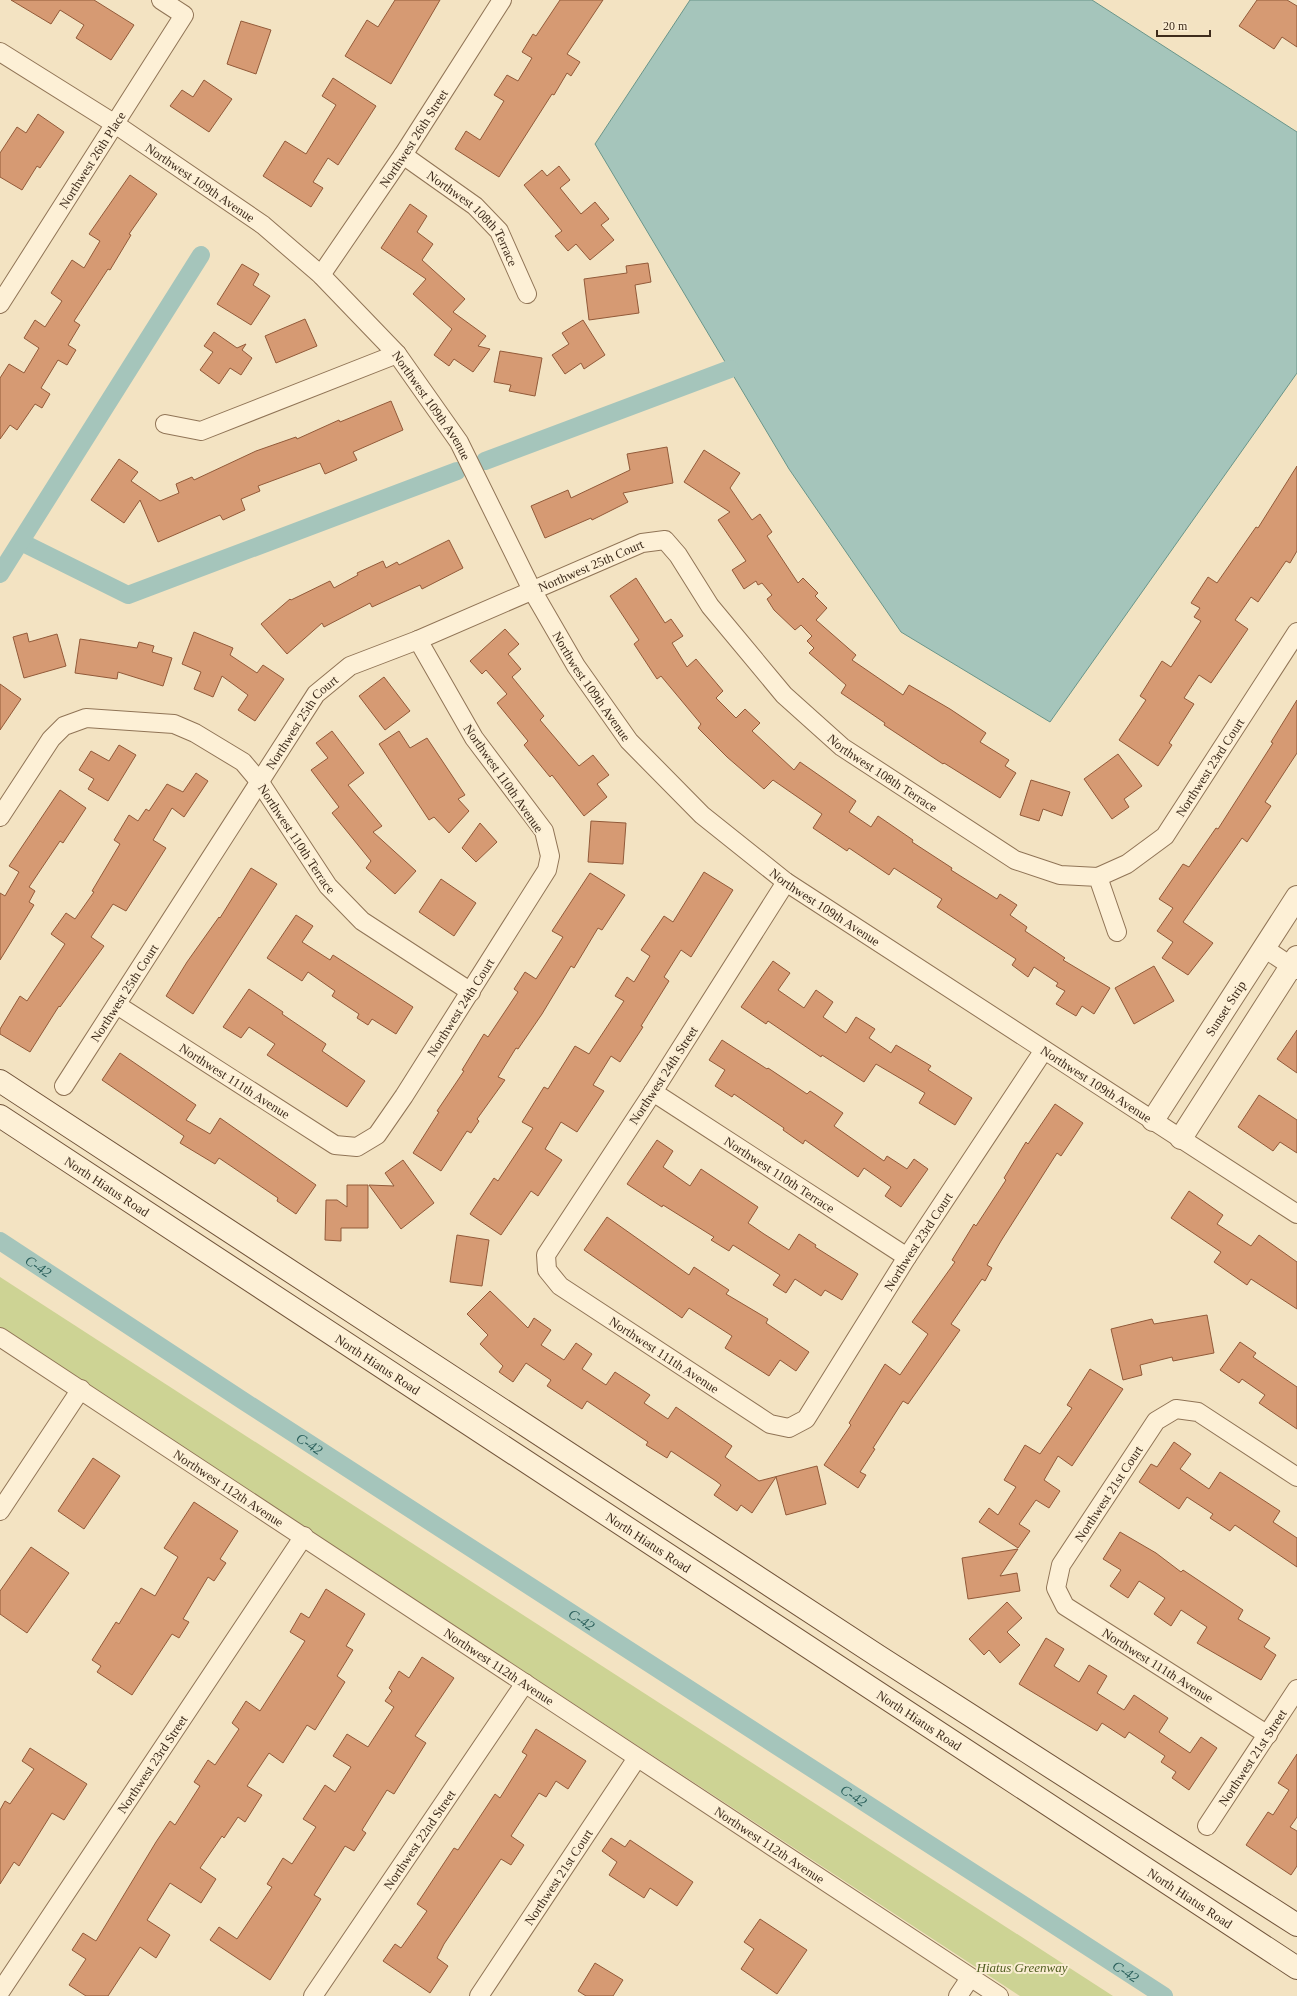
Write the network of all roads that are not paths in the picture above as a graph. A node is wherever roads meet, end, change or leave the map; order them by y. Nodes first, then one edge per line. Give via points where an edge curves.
1 (161, 0) edge
2 (502, 0) edge
3 (0, 52) edge
4 (115, 124) junction
5 (403, 155) junction
6 (321, 275) junction
7 (526, 294) dead end
8 (0, 304) edge
9 (397, 354) junction
10 (165, 424) dead end
11 (678, 555) joint
12 (532, 590) junction
13 (1297, 632) edge
14 (418, 640) junction
15 (259, 781) junction
16 (0, 817) edge
17 (550, 856) joint
18 (1098, 877) junction
19 (786, 882) junction
20 (1297, 897) edge
21 (1117, 932) dead end
22 (1264, 948) junction
23 (1295, 964) edge
24 (471, 992) junction
25 (117, 1005) junction
26 (1044, 1050) junction
27 (0, 1081) edge
28 (64, 1086) dead end
29 (653, 1092) junction
30 (0, 1116) edge
31 (1153, 1120) junction
32 (1181, 1138) junction
33 (357, 1147) joint
34 (1297, 1214) edge
35 (907, 1257) junction
36 (547, 1270) joint
37 (0, 1337) edge
38 (81, 1389) junction
39 (789, 1428) joint
40 (1297, 1477) edge
41 (0, 1511) edge
42 (304, 1536) junction
43 (1056, 1588) joint
44 (878, 1656) junction
45 (861, 1682) junction
46 (525, 1683) junction
47 (1297, 1689) edge
48 (1268, 1735) junction
49 (638, 1758) junction
50 (1207, 1826) dead end
51 (1297, 1925) edge
52 (1297, 1968) edge
53 (970, 1978) junction
54 (0, 1992) edge
55 (313, 1996) edge
56 (479, 1996) edge
57 (958, 1996) edge
58 (998, 1996) edge

1 - 4 street, Northwest 26th Place via 184,15
2 - 5 street, Northwest 26th Street
3 - 4 street, Northwest 109th Avenue
4 - 6 street, Northwest 109th Avenue via 263,225
4 - 8 street, Northwest 26th Place
5 - 6 street, Northwest 26th Street
5 - 7 street, Northwest 108th Terrace via 475,206 499,231
6 - 9 street, Northwest 109th Avenue
9 - 10 street via 200,431
9 - 12 street, Northwest 109th Avenue via 459,442
11 - 12 street, Northwest 25th Court via 664,540 642,543
11 - 18 street, Northwest 108th Terrace via 710,606 784,695 842,747 1015,860 1060,875
12 - 14 street, Northwest 25th Court
12 - 19 street, Northwest 109th Avenue via 576,666 629,741 702,815
13 - 18 street, Northwest 23rd Court via 1165,836 1127,864
14 - 15 street, Northwest 25th Court via 350,666 316,694
14 - 17 street, Northwest 110th Avenue via 474,738 544,831
15 - 16 street, Northwest 110th Terrace via 243,762 195,733 174,724 86,718 64,726 51,739
15 - 24 street, Northwest 110th Terrace via 328,886 362,921
15 - 25 street, Northwest 25th Court
17 - 24 street, Northwest 24th Court via 547,870
18 - 21 street
19 - 26 street, Northwest 109th Avenue
19 - 29 street, Northwest 24th Street
20 - 22 main road, Sunset Strip
22 - 23 street
22 - 31 main road, Sunset Strip
23 - 32 main road
24 - 33 street, Northwest 24th Court via 376,1135
25 - 28 street, Northwest 25th Court
25 - 33 street, Northwest 111th Avenue via 335,1145
26 - 31 street, Northwest 109th Avenue
26 - 35 street, Northwest 23rd Court
27 - 44 main road
29 - 35 street, Northwest 110th Terrace
29 - 36 street, Northwest 24th Street via 546,1256
30 - 45 main road, North Hiatus Road
31 - 32 street, Northwest 109th Avenue
32 - 34 street, Northwest 109th Avenue
35 - 39 street, Northwest 23rd Court via 806,1418
36 - 39 street, Northwest 111th Avenue via 560,1286 770,1424
37 - 38 street, Northwest 112th Avenue
38 - 41 street
38 - 42 street, Northwest 112th Avenue
40 - 43 street, Northwest 21st Court via 1198,1412 1176,1409 1156,1421 1061,1565
42 - 46 street, Northwest 112th Avenue
42 - 54 street, Northwest 23rd Street
43 - 48 street, Northwest 111th Avenue via 1065,1606
44 - 45 main road
44 - 51 main road
45 - 52 main road, North Hiatus Road
46 - 49 street, Northwest 112th Avenue
46 - 55 street, Northwest 22nd Street
47 - 48 street, Northwest 21st Street
48 - 50 street, Northwest 21st Street
49 - 53 street, Northwest 112th Avenue
49 - 56 street, Northwest 21st Court
53 - 57 street
53 - 58 street, Northwest 112th Avenue

